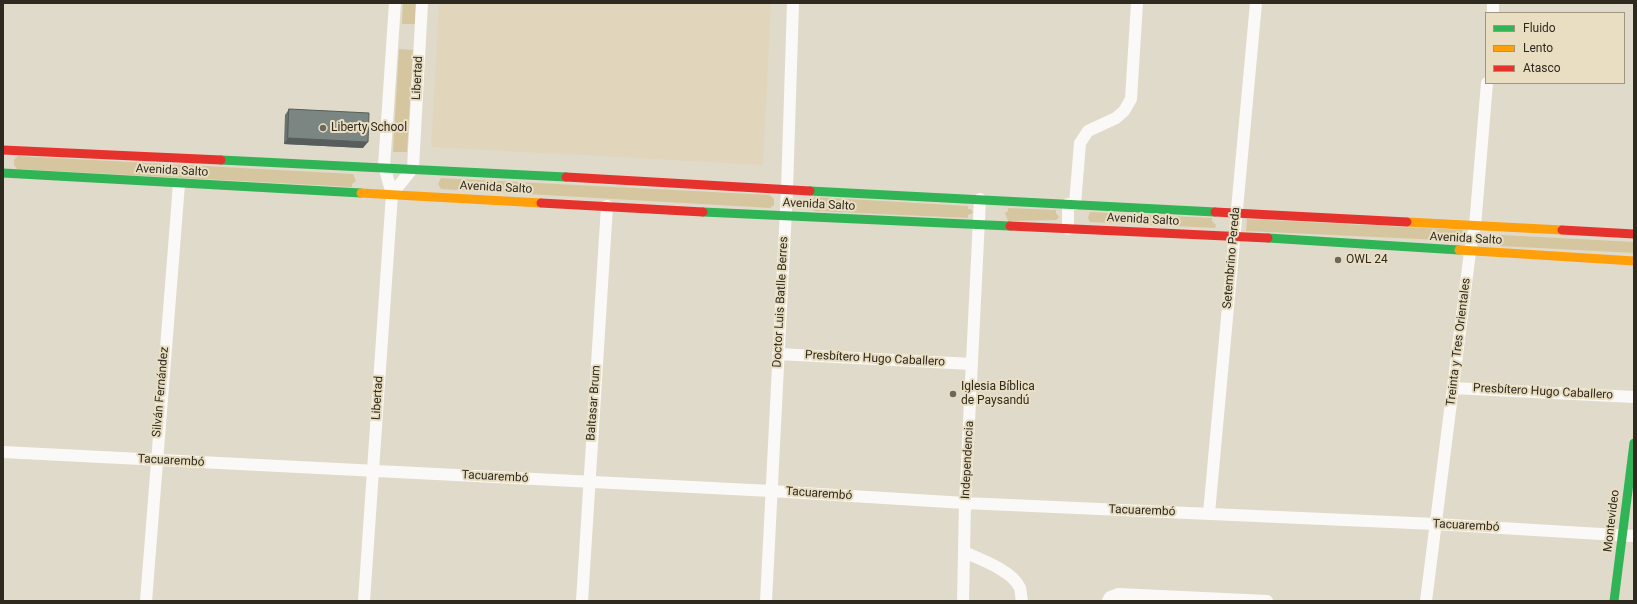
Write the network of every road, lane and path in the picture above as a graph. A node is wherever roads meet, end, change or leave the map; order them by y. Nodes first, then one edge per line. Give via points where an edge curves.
1 (395, 3) edge
2 (422, 3) edge
3 (793, 3) edge
4 (1137, 3) edge
5 (1256, 3) edge
6 (1487, 84) edge
7 (3, 150) edge
8 (384, 166) junction
9 (412, 168) junction
10 (3, 173) edge
11 (179, 184) junction
12 (787, 190) junction
13 (392, 194) junction
14 (980, 199) junction
15 (1072, 204) junction
16 (607, 206) junction
17 (1236, 212) junction
18 (785, 216) junction
19 (979, 225) junction
20 (1475, 226) junction
21 (1068, 229) junction
22 (1634, 234) edge
23 (1234, 236) junction
24 (1470, 252) junction
25 (1634, 261) edge
26 (778, 354) junction
27 (972, 364) junction
28 (1453, 388) junction
29 (1634, 397) edge
30 (1634, 443) edge
31 (3, 452) edge
32 (156, 460) junction
33 (373, 471) junction
34 (589, 482) junction
35 (770, 491) junction
36 (966, 503) junction
37 (1209, 514) junction
38 (1435, 524) junction
39 (1628, 536) edge
40 (964, 552) junction
41 (146, 601) edge
42 (364, 601) edge
43 (582, 601) edge
44 (766, 601) edge
45 (963, 601) edge
46 (1022, 601) edge
47 (1108, 601) edge
48 (1267, 601) edge
49 (1426, 601) edge
50 (1614, 601) edge

1 - 8 street, Libertad
2 - 9 street, Libertad
3 - 12 street, Doctor Luis Batlle Berres
4 - 15 street via 1131,99 1116,118 1088,131 1080,144
5 - 17 street, Setembrino Pereda
6 - 20 street, Treinta y Tres Orientales
7 - 8 street, Avenida Salto
8 - 9 street, Avenida Salto
8 - 13 street, Libertad
9 - 12 street, Avenida Salto
9 - 13 street
10 - 11 street, Avenida Salto
11 - 13 street, Avenida Salto
11 - 32 street, Silván Fernández
12 - 14 street, Avenida Salto
12 - 18 street, Doctor Luis Batlle Berres
13 - 16 street, Avenida Salto
13 - 33 street, Libertad
14 - 15 street, Avenida Salto
14 - 19 street, Independencia
15 - 17 street, Avenida Salto
15 - 21 street
16 - 18 street, Avenida Salto
16 - 34 street, Baltasar Brum
17 - 20 street, Avenida Salto
17 - 23 street, Setembrino Pereda
18 - 19 street, Avenida Salto
18 - 26 street, Doctor Luis Batlle Berres
19 - 21 street, Avenida Salto
19 - 27 street, Independencia
20 - 22 street, Avenida Salto
20 - 24 street, Treinta y Tres Orientales
21 - 23 street, Avenida Salto
23 - 24 street, Avenida Salto
23 - 37 street, Setembrino Pereda
24 - 25 street, Avenida Salto
24 - 28 street, Treinta y Tres Orientales
26 - 27 street, Presbítero Hugo Caballero
26 - 35 street, Doctor Luis Batlle Berres
27 - 36 street, Independencia
28 - 29 street, Presbítero Hugo Caballero
28 - 38 street, Treinta y Tres Orientales
30 - 39 street, Montevideo
31 - 32 street, Tacuarembó
32 - 33 street, Tacuarembó
32 - 41 street, Silván Fernández
33 - 34 street, Tacuarembó
33 - 42 street, Libertad
34 - 35 street, Tacuarembó
34 - 43 street, Baltasar Brum
35 - 36 street, Tacuarembó
35 - 44 street, Doctor Luis Batlle Berres
36 - 37 street, Tacuarembó
36 - 40 street, Independencia
37 - 38 street, Tacuarembó
38 - 39 street, Tacuarembó
38 - 49 street, Treinta y Tres Orientales
39 - 50 street, Montevideo
40 - 45 street, Independencia
40 - 46 street via 1002,570 1013,579 1019,587
47 - 48 street via 1110,597 1118,594

